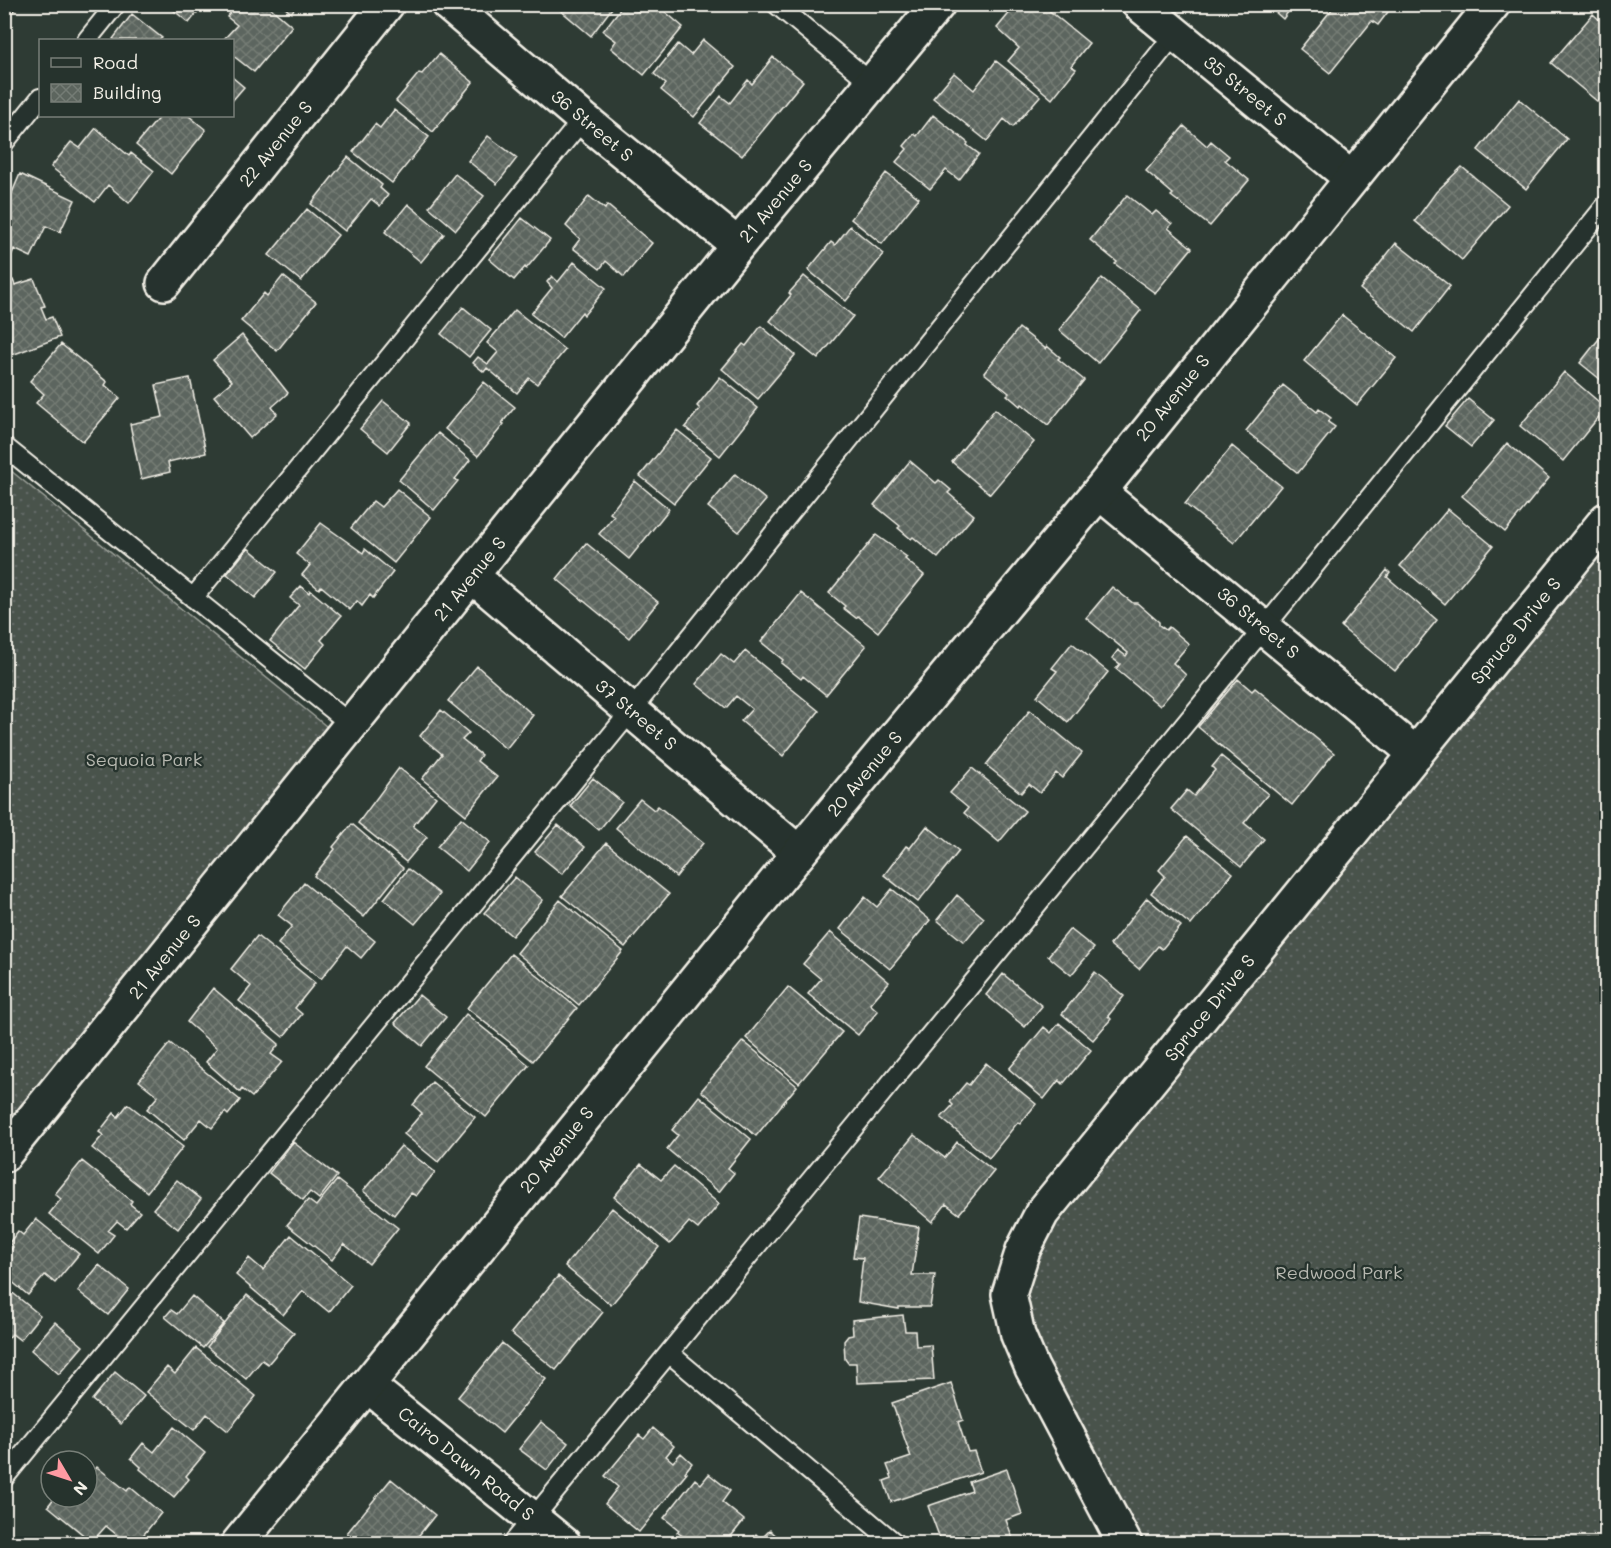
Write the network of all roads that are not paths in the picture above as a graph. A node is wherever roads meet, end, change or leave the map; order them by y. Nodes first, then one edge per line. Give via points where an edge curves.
1 (116, 4) edge
2 (387, 4) edge
3 (448, 4) edge
4 (776, 4) edge
5 (938, 4) edge
6 (1139, 4) edge
7 (1493, 4) edge
8 (1174, 34) junction
9 (88, 39) edge
10 (873, 84) junction
11 (39, 99) edge
12 (583, 119) junction
13 (4, 143) edge
14 (1351, 178) junction
15 (1606, 205) edge
16 (738, 245) junction
17 (164, 283) dead end
18 (4, 446) edge
19 (1099, 492) junction
20 (1606, 520) edge
21 (472, 576) junction
22 (193, 598) junction
23 (1264, 628) junction
24 (631, 711) junction
25 (352, 726) junction
26 (1416, 754) junction
27 (799, 853) junction
28 (4, 1155) edge
29 (669, 1353) junction
30 (367, 1385) junction
31 (4, 1478) edge
32 (533, 1518) junction
33 (237, 1544) edge
34 (512, 1544) edge
35 (564, 1544) edge
36 (896, 1544) edge
37 (1125, 1544) edge

1 - 9 lane
2 - 17 street, 22 Avenue S
3 - 12 street, 36 Street S
4 - 10 lane
5 - 10 street, 21 Avenue S
6 - 8 street, 35 Street S
7 - 14 street, 20 Avenue S
8 - 14 street, 35 Street S
8 - 24 lane
10 - 16 street, 21 Avenue S
11 - 13 lane
12 - 16 street, 36 Street S
12 - 22 lane
14 - 19 street, 20 Avenue S
15 - 23 lane
16 - 21 street, 21 Avenue S
18 - 22 lane
19 - 23 street, 36 Street S
19 - 27 street, 20 Avenue S
20 - 26 street, Spruce Drive S
21 - 24 street, 37 Street S
21 - 25 street, 21 Avenue S
22 - 25 lane
23 - 26 street, 36 Street S
23 - 29 lane
24 - 27 street, 37 Street S
24 - 31 lane
25 - 28 street, 21 Avenue S
26 - 37 street, Spruce Drive S via 1042,1213 1023,1250 1009,1294 1018,1335
27 - 30 street, 20 Avenue S
29 - 32 lane
29 - 36 lane
30 - 32 street, Cairo Dawn Road S
30 - 33 street, 20 Avenue S
32 - 34 lane
32 - 35 street, Cairo Dawn Road S

